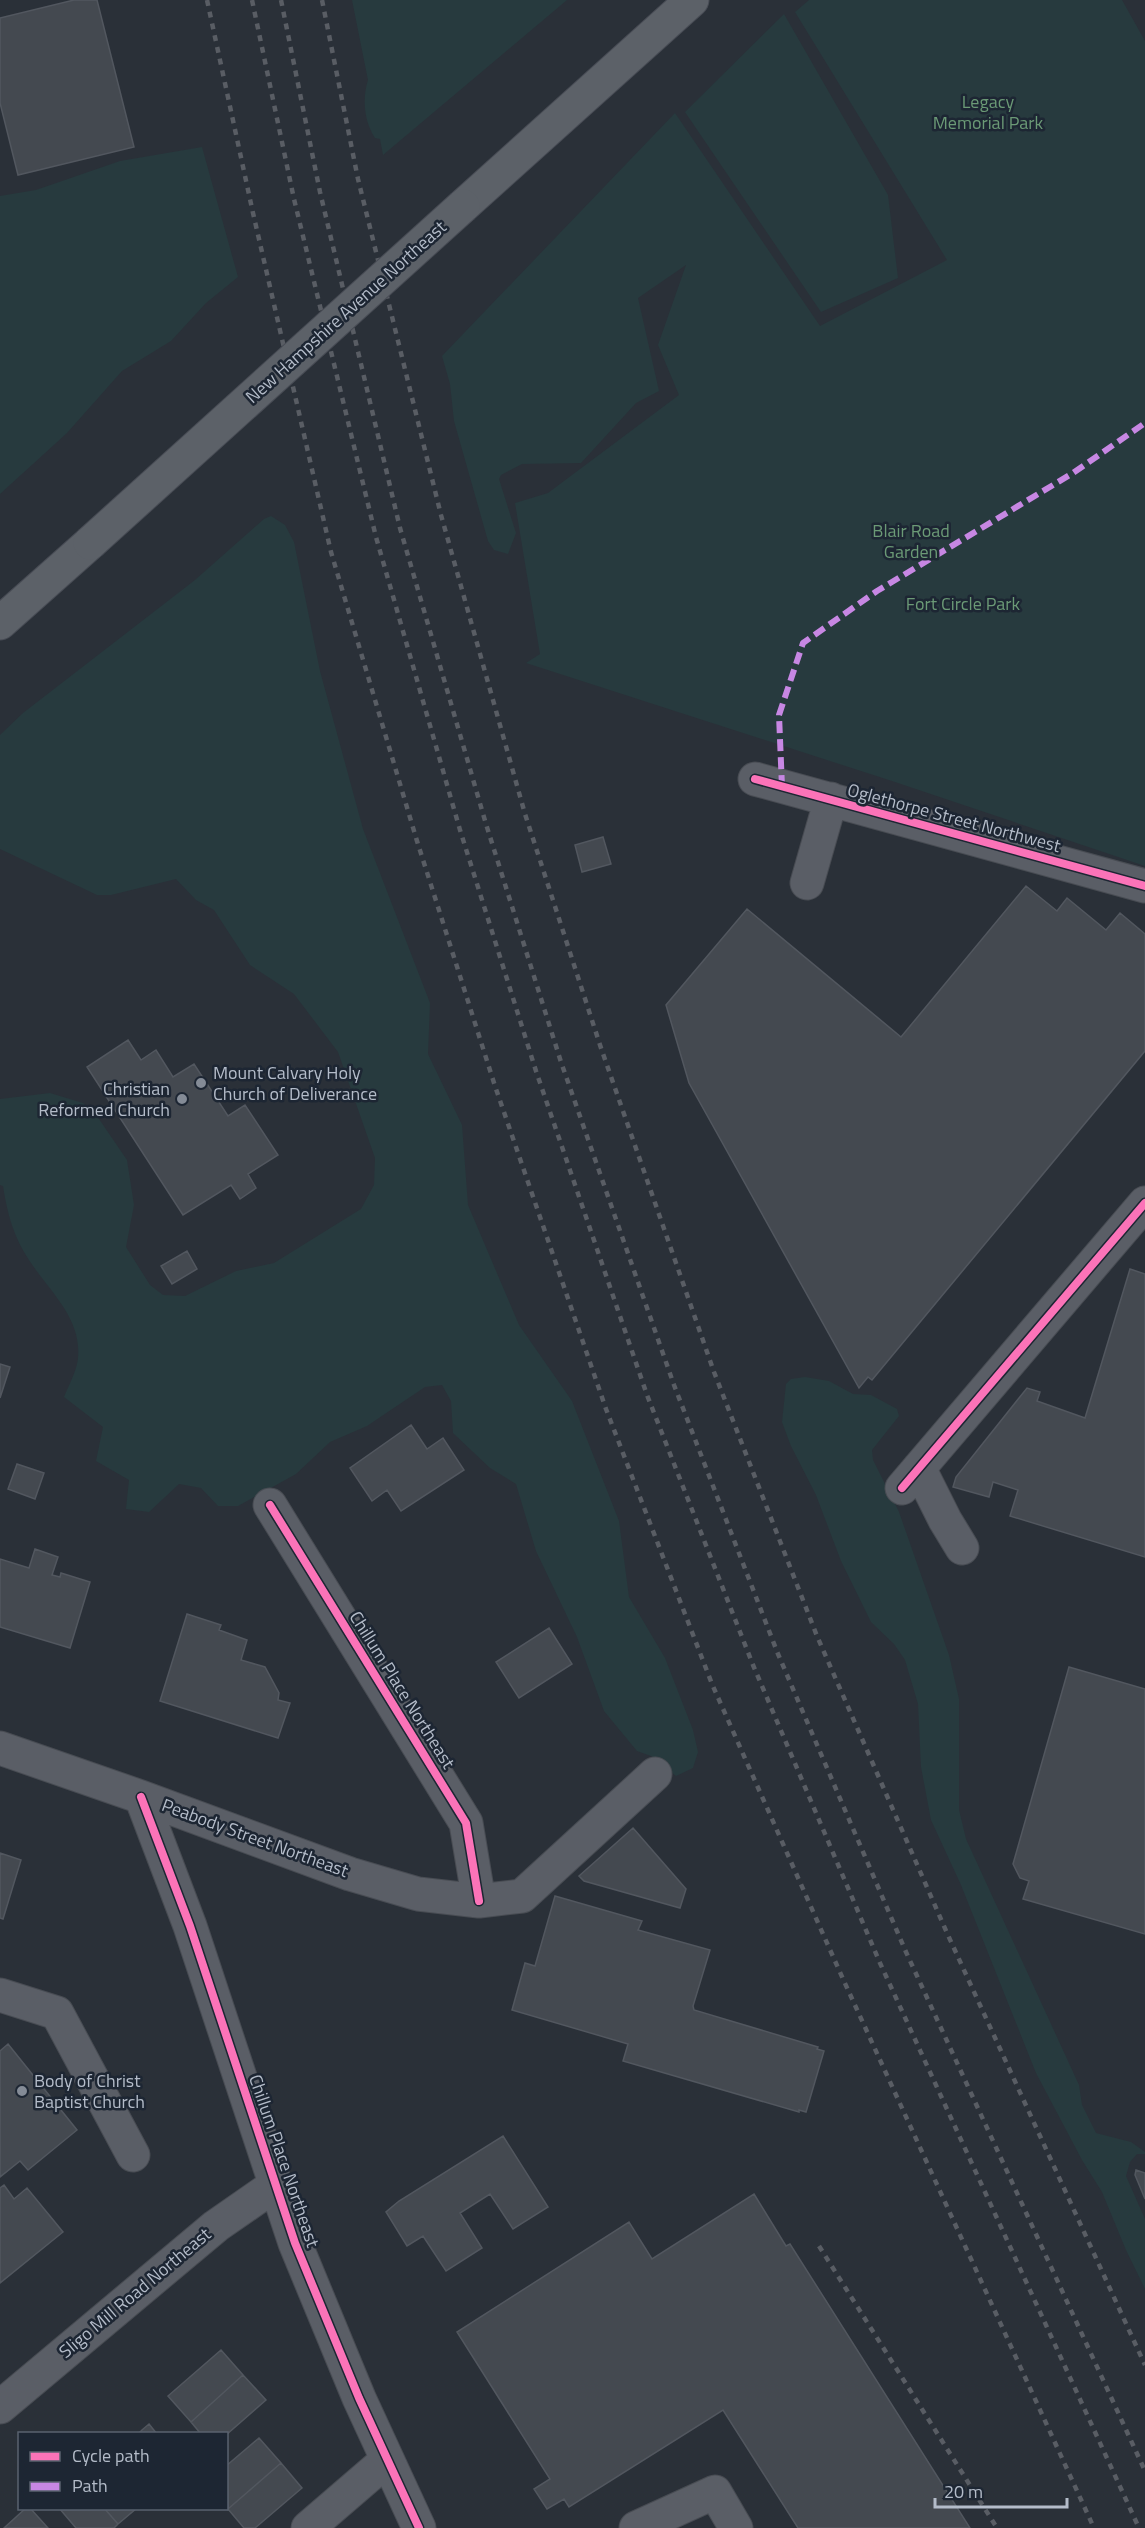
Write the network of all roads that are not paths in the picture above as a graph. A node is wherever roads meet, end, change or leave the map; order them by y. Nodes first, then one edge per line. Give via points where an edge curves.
1 (692, 0) edge
2 (0, 622) edge
3 (755, 779) dead end
4 (831, 800) junction
5 (807, 883) dead end
6 (1145, 886) edge
7 (1140, 1217) edge
8 (270, 1505) dead end
9 (962, 1548) dead end
10 (0, 1748) edge
11 (655, 1774) dead end
12 (141, 1797) junction
13 (479, 1901) junction
14 (0, 1995) edge
15 (133, 2155) dead end
16 (275, 2184) junction
17 (0, 2407) edge
18 (387, 2460) junction
19 (308, 2528) edge
20 (419, 2528) edge
21 (636, 2528) edge
22 (736, 2528) edge

1 - 2 main road, New Hampshire Avenue Northeast, bridge
3 - 4 street, Oglethorpe Street Northwest
4 - 5 street
4 - 6 street, Oglethorpe Street Northwest
7 - 9 street via 911,1478
8 - 13 street, Chillum Place Northeast via 466,1822
10 - 12 street, Peabody Street Northeast
11 - 13 street via 522,1896
12 - 13 street, Peabody Street Northeast via 350,1874 418,1894
12 - 16 street, Chillum Place Northeast via 190,1926
14 - 15 street via 57,2013
16 - 17 street, Sligo Mill Road Northeast via 220,2222
16 - 18 street, Chillum Place Northeast via 295,2243
18 - 19 street
18 - 20 street, Chillum Place Northeast
21 - 22 street via 715,2492

